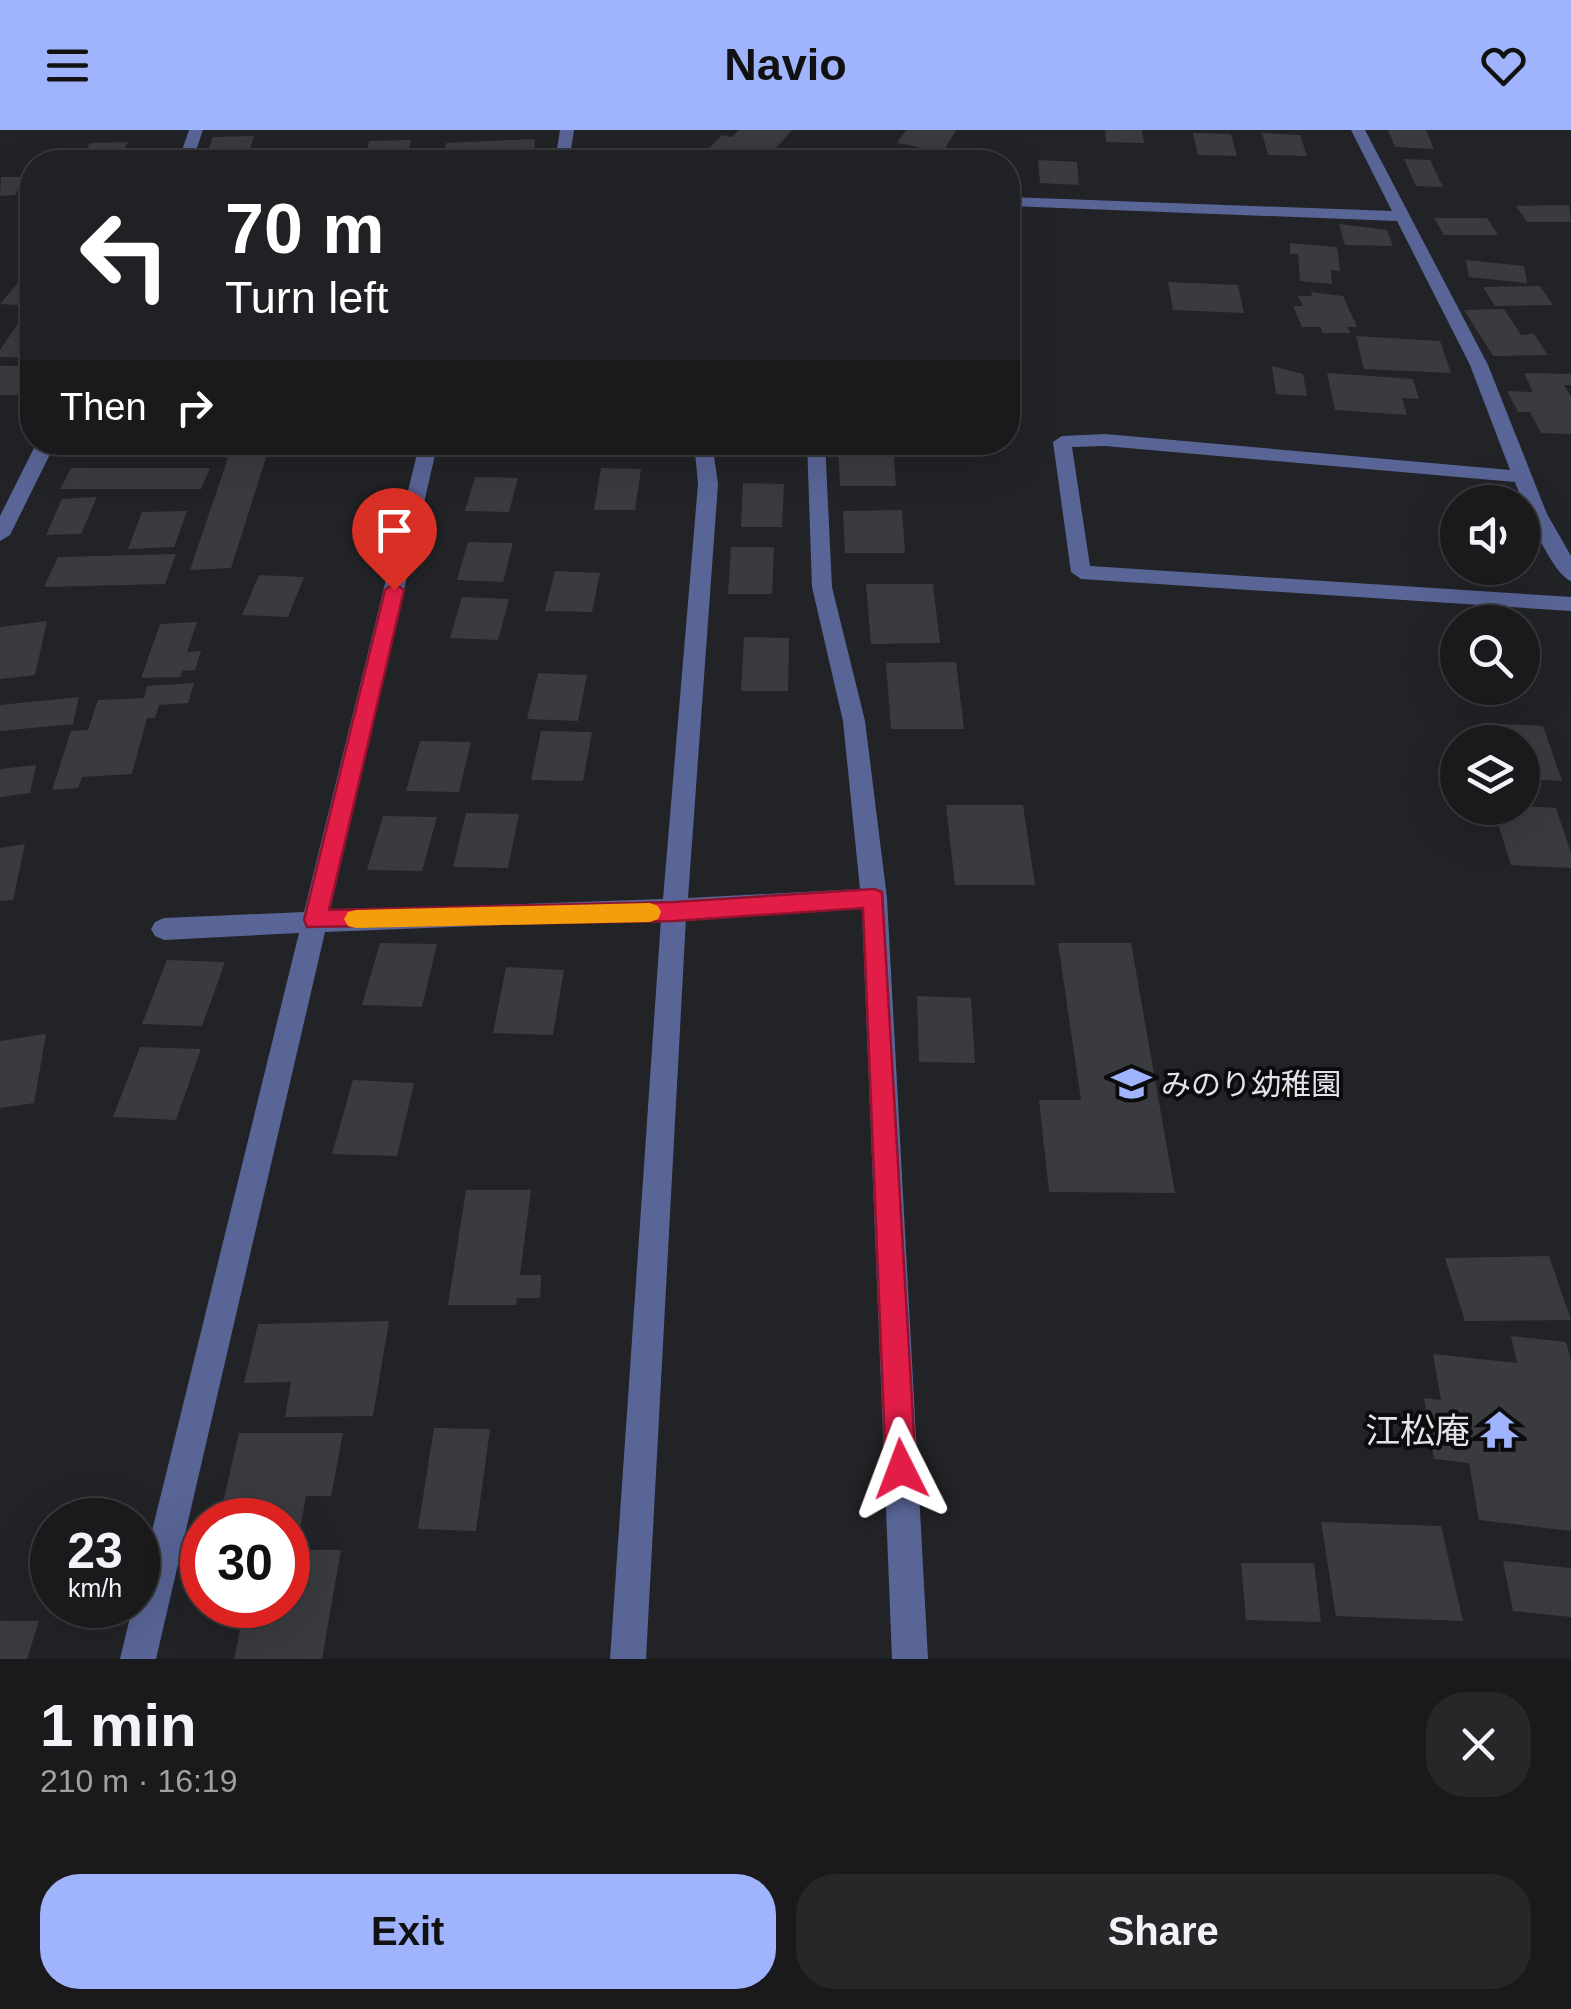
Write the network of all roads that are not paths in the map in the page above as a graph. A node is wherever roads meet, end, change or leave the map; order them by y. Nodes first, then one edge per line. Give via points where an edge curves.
1 (1358, 130) edge
2 (1020, 202) edge
3 (1399, 216) junction
4 (41, 455) edge
5 (426, 455) edge
6 (705, 455) edge
7 (817, 455) edge
8 (1523, 476) junction
9 (0, 535) edge
10 (1571, 574) edge
11 (1571, 604) edge
12 (874, 898) junction
13 (674, 912) junction
14 (316, 920) junction
15 (164, 929) dead end
16 (138, 1659) edge
17 (628, 1659) edge
18 (910, 1659) edge

1 - 3 street
2 - 3 street
3 - 8 street via 1478,365
4 - 9 street
5 - 14 street
6 - 13 street
7 - 12 street via 822,586 854,721
8 - 10 street
8 - 11 street via 1105,440 1062,442 1081,572
12 - 13 street
12 - 18 street
13 - 14 street
13 - 17 street
14 - 15 street
14 - 16 street

